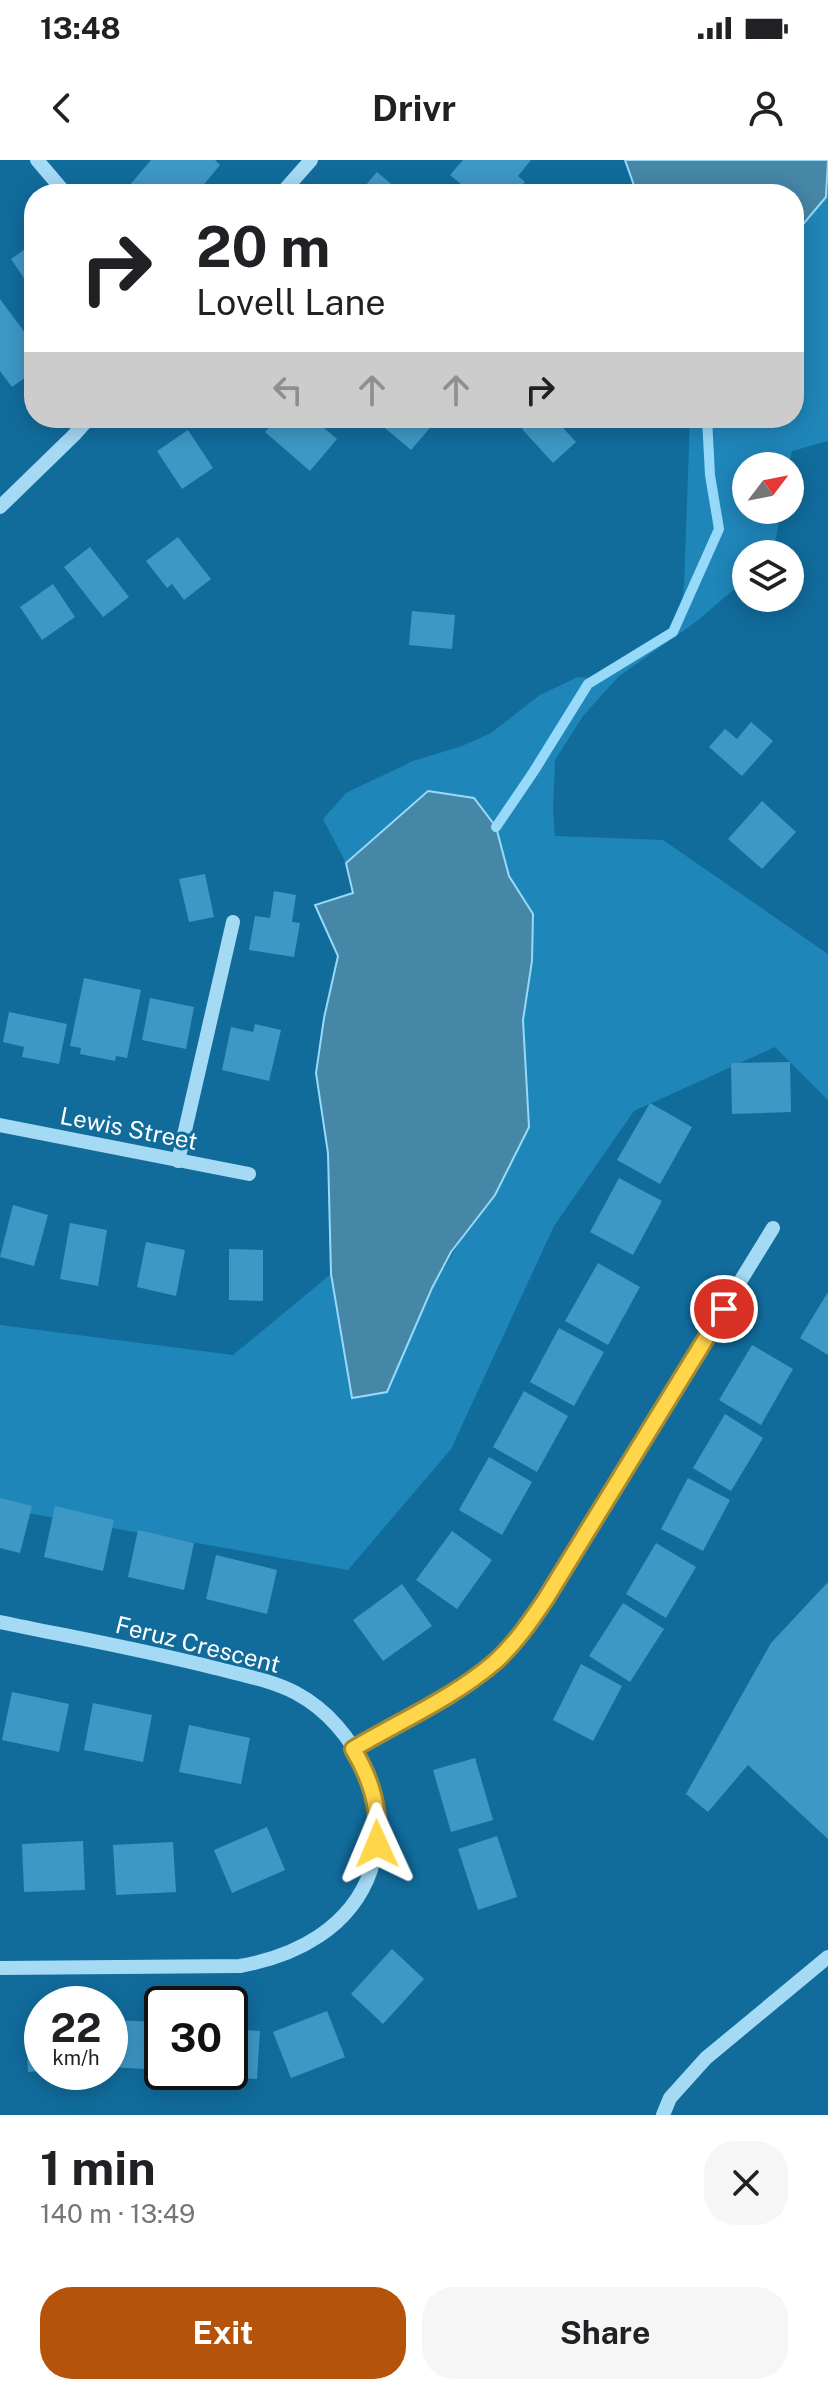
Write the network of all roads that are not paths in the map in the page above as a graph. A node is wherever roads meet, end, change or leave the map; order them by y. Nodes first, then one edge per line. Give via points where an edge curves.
1 (37, 160) edge
2 (311, 160) edge
3 (57, 184) edge
4 (290, 184) edge
5 (80, 428) edge
6 (0, 507) edge
7 (233, 922) dead end
8 (0, 1125) edge
9 (178, 1161) junction
10 (249, 1174) dead end
11 (773, 1228) dead end
12 (0, 1622) edge
13 (353, 1749) junction
14 (828, 1957) edge
15 (0, 1968) edge
16 (663, 2115) edge

1 - 3 street
2 - 4 street
5 - 6 street
7 - 9 street
8 - 9 street, Lewis Street
9 - 10 street, Lewis Street
11 - 13 street via 513,1644 455,1690
12 - 13 street, Feruz Crescent via 271,1683 313,1704
13 - 15 street, Feruz Crescent via 376,1802 373,1864 351,1907 310,1943 240,1966
14 - 16 street via 706,2058 670,2098

